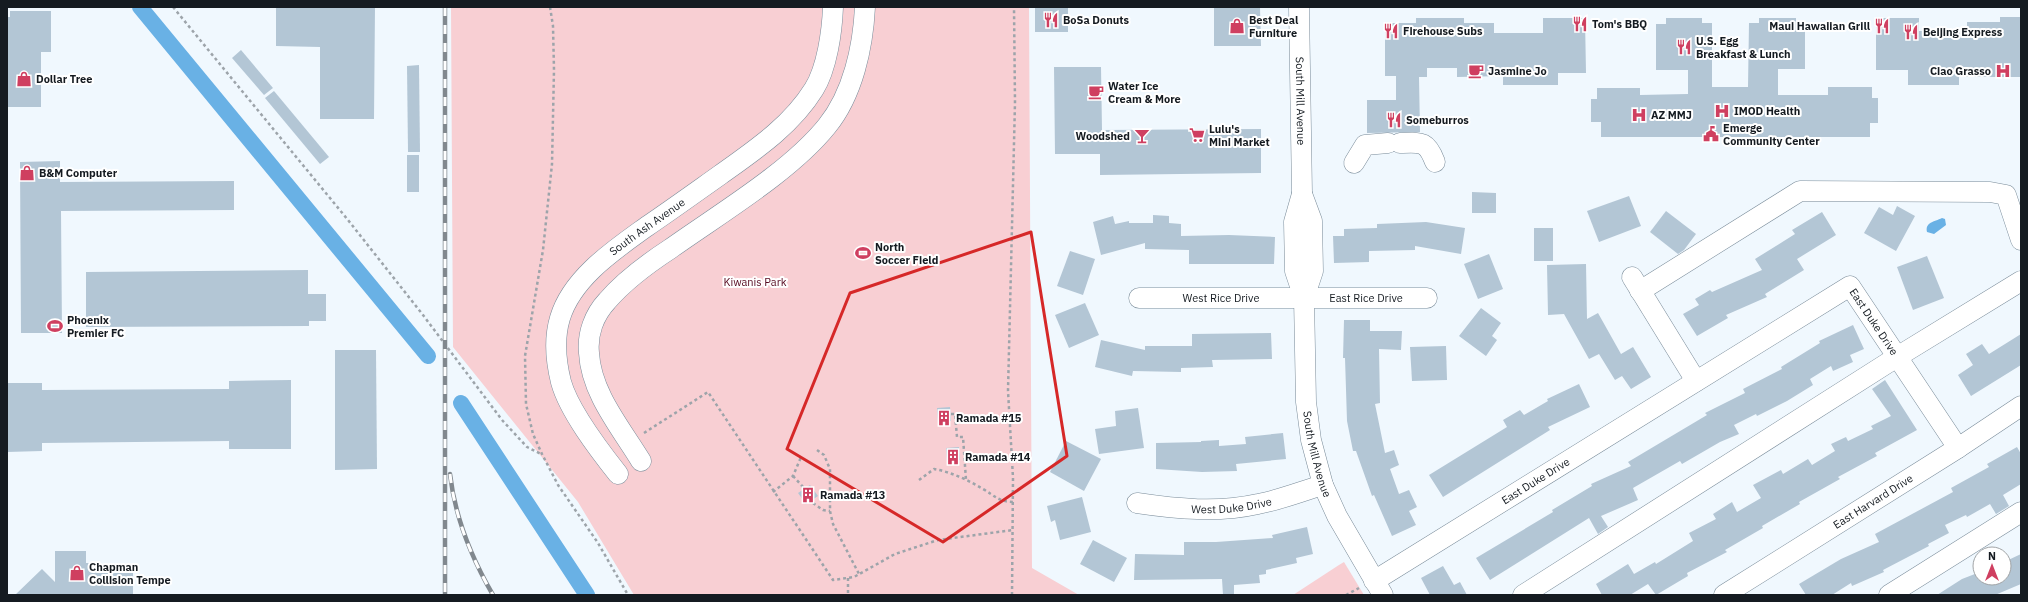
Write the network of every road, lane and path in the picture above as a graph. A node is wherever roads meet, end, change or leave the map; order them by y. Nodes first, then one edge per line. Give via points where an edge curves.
1 (173, 7) edge
2 (550, 7) edge
3 (1014, 7) edge
4 (1300, 7) edge
5 (833, 12) edge
6 (865, 14) edge
7 (1436, 162) dead end
8 (1354, 163) dead end
9 (2021, 240) edge
10 (2021, 281) edge
11 (1139, 298) dead end
12 (1304, 298) junction
13 (1427, 298) dead end
14 (1897, 357) junction
15 (1696, 380) junction
16 (2021, 406) edge
17 (951, 414) dead end
18 (641, 435) dead end
19 (1958, 448) junction
20 (817, 450) dead end
21 (542, 454) junction
22 (801, 457) dead end
23 (640, 461) dead end
24 (618, 474) dead end
25 (793, 476) junction
26 (920, 480) dead end
27 (966, 480) junction
28 (1323, 484) junction
29 (804, 488) dead end
30 (773, 492) junction
31 (1014, 502) junction
32 (813, 503) dead end
33 (1137, 503) dead end
34 (830, 511) junction
35 (2021, 512) edge
36 (1013, 530) junction
37 (859, 574) junction
38 (848, 578) junction
39 (1379, 588) edge
40 (628, 595) edge
41 (848, 595) edge
42 (1012, 595) edge
43 (1523, 595) edge
44 (1724, 595) edge
45 (1889, 595) edge

1 - 21 path via 423,315 502,420 527,447
2 - 21 path via 554,70 551,188 527,342 525,372 526,404 533,434
3 - 31 path via 1008,391
4 - 12 street, South Mill Avenue via 1302,194 1294,229 1295,275
5 - 6 street
5 - 24 street, South Ash Avenue via 824,61 815,87 802,107 782,128 754,150 616,249 581,282 560,318 557,357 561,382 569,403
6 - 23 street via 855,71 827,126 774,175 636,273 606,301 597,314 588,341 592,375 598,390
7 - 8 street via 1430,149 1422,143 1394,143 1365,145
9 - 15 street via 2006,195 1990,192 1800,191 1636,284
10 - 14 street
11 - 12 street, West Rice Drive
12 - 13 street, East Rice Drive
12 - 28 street, South Mill Avenue via 1306,402 1311,440
14 - 15 street, East Duke Drive via 1850,286
14 - 19 street, East Duke Drive
14 - 43 street
15 - 39 street, East Duke Drive
16 - 19 street, East Harvard Drive
17 - 27 path via 955,414 957,437 963,437 961,453
18 - 30 path via 708,392
19 - 44 street, East Harvard Drive
20 - 34 path via 824,455 830,469
21 - 40 path
22 - 25 path
25 - 29 path
25 - 30 path
26 - 27 path via 934,469
27 - 31 path via 1003,502
28 - 33 street, West Duke Drive via 1259,504 1232,508 1186,509
28 - 39 street, South Mill Avenue via 1351,543
30 - 38 path via 833,580
31 - 36 path
32 - 34 path via 823,510
34 - 37 path
35 - 45 street
36 - 37 path via 938,540 895,554
36 - 42 path
37 - 38 path
38 - 41 path

